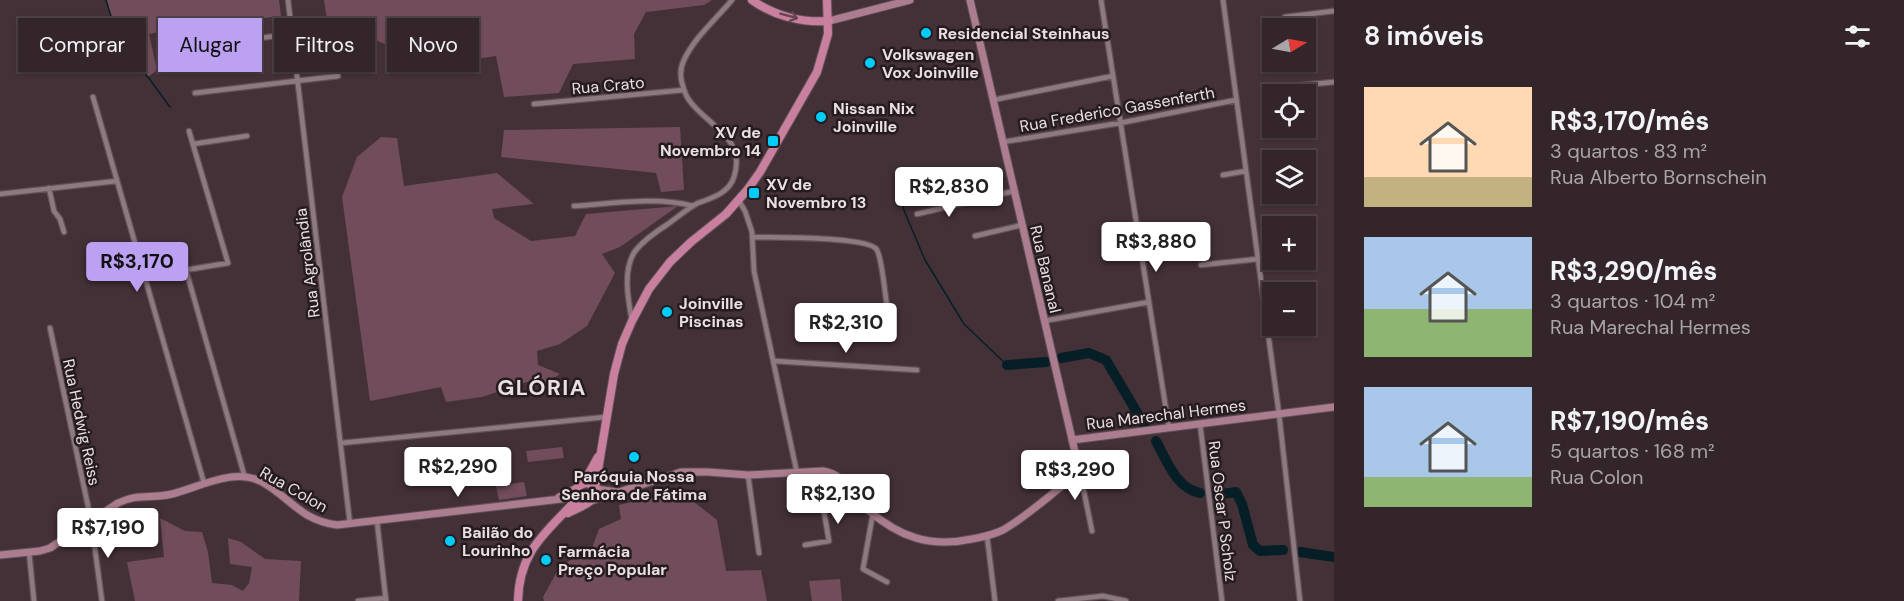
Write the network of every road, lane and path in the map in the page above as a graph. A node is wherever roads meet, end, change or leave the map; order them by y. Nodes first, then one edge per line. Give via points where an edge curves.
1 (288, 0) edge
2 (732, 0) edge
3 (752, 0) edge
4 (827, 0) edge
5 (910, 0) edge
6 (970, 0) edge
7 (1101, 0) edge
8 (1223, 0) edge
9 (1334, 11) edge
10 (1285, 17) dead end
11 (290, 18) edge
12 (829, 21) junction
13 (296, 72) edge
14 (338, 76) dead end
15 (1113, 76) junction
16 (297, 81) junction
17 (1334, 82) edge
18 (1314, 84) edge
19 (684, 90) junction
20 (195, 93) dead end
21 (93, 97) dead end
22 (993, 100) junction
23 (1236, 100) junction
24 (534, 104) dead end
25 (1120, 123) junction
26 (189, 130) dead end
27 (247, 136) dead end
28 (1003, 142) junction
29 (193, 144) junction
30 (1246, 171) junction
31 (1223, 175) dead end
32 (117, 181) junction
33 (49, 188) junction
34 (1014, 191) junction
35 (0, 194) edge
36 (739, 201) junction
37 (574, 206) dead end
38 (693, 206) junction
39 (917, 214) dead end
40 (1022, 225) junction
41 (63, 232) dead end
42 (975, 236) dead end
43 (752, 237) junction
44 (1258, 260) junction
45 (1201, 265) dead end
46 (1149, 302) junction
47 (887, 306) dead end
48 (632, 321) junction
49 (1044, 321) junction
50 (50, 328) dead end
51 (774, 361) junction
52 (917, 370) dead end
53 (1334, 407) edge
54 (1279, 414) junction
55 (606, 417) junction
56 (1200, 424) junction
57 (1169, 428) junction
58 (1072, 440) junction
59 (341, 443) junction
60 (601, 450) junction
61 (1075, 465) junction
62 (817, 471) junction
63 (797, 473) junction
64 (748, 476) junction
65 (245, 478) junction
66 (204, 483) junction
67 (578, 487) junction
68 (595, 489) junction
69 (619, 492) junction
70 (578, 498) junction
71 (554, 499) junction
72 (590, 502) junction
73 (873, 513) junction
74 (561, 517) junction
75 (91, 520) junction
76 (377, 521) junction
77 (350, 524) junction
78 (1092, 531) dead end
79 (987, 536) junction
80 (805, 545) dead end
81 (29, 552) junction
82 (759, 553) dead end
83 (0, 555) edge
84 (887, 582) dead end
85 (386, 600) edge
86 (34, 601) edge
87 (102, 601) edge
88 (358, 601) edge
89 (518, 601) edge
90 (995, 601) edge
91 (1058, 601) edge
92 (1126, 601) edge
93 (1222, 601) edge
94 (1300, 601) edge

1 - 11 street, Rua Agrolândia
2 - 19 street via 683,61
3 -> 12 main road via 785,16
4 - 12 main road
5 - 12 street
6 - 22 street, Rua Bananal
7 - 15 street
8 - 23 street
9 - 10 street
12 - 36 main road via 817,72
13 - 16 street, Rua Agrolândia
14 - 16 street
15 - 22 street
15 - 25 street
16 - 20 street
16 - 59 street, Rua Agrolândia
17 - 18 street
19 - 24 street, Rua Crato
19 - 38 street via 693,106 723,131 736,157 735,175 727,189
21 - 32 street
22 - 28 street, Rua Bananal
23 - 25 street, Rua Frederico Gassenferth
23 - 30 street
25 - 28 street, Rua Frederico Gassenferth
25 - 46 street
26 - 29 street
27 - 29 street
28 - 34 street, Rua Bananal
29 - 65 street via 228,263 186,270
30 - 31 street
30 - 44 street
32 - 33 street
32 - 66 street
33 - 35 street
33 - 41 street
34 - 39 street
34 - 40 street, Rua Bananal
36 - 43 street via 750,222
36 - 48 main road via 670,262 649,289
37 - 38 street via 659,201
38 - 48 street via 645,241 633,255 629,275
40 - 42 street
40 - 49 street, Rua Bananal
43 - 47 street via 871,245 878,252
43 - 51 street via 754,271
44 - 45 street
44 - 54 street
46 - 49 street
46 - 57 street
48 - 55 main road via 617,358
49 - 58 street, Rua Bananal
50 - 75 street, Rua Hedwig Reiss
51 - 52 street
51 - 63 street
53 - 54 street, Rua Marechal Hermes
54 - 56 street, Rua Marechal Hermes
54 - 94 street
55 - 59 street
55 - 60 main road
56 - 57 street, Rua Marechal Hermes
56 - 93 street, Rua Oscar P Scholz
57 - 58 street, Rua Marechal Hermes
58 - 61 street, Rua Marechal Hermes
59 - 77 street, Rua Agrolândia
60 - 67 main road
60 - 68 main road
61 - 78 street
61 - 79 street via 1062,486 1008,526
62 - 63 street
62 - 73 street via 840,477
62 - 80 street via 829,541
63 - 64 street
64 - 69 street via 681,472
64 - 82 street
65 - 66 street, Rua Colon
65 - 77 street, Rua Colon via 262,482 313,520
66 - 75 street, Rua Colon via 172,494 128,498
67 - 68 main road via 588,483
67 - 70 main road
67 - 71 street, Rua Colon
68 - 69 street
68 - 72 main road
69 - 72 street
70 - 71 street, Rua Colon
70 - 72 main road
70 - 74 main road
71 - 76 street, Rua Colon
72 - 74 main road
73 - 79 street via 907,535 929,542
73 - 84 street via 863,569
74 - 89 main road via 530,553 521,575
75 - 81 street, Rua Colon via 50,548
75 - 87 street, Rua Hedwig Reiss
76 - 77 street, Rua Colon
76 - 85 street
79 - 90 street
81 - 83 street, Rua Colon
81 - 86 street
85 - 88 street
91 - 92 street via 1103,596

